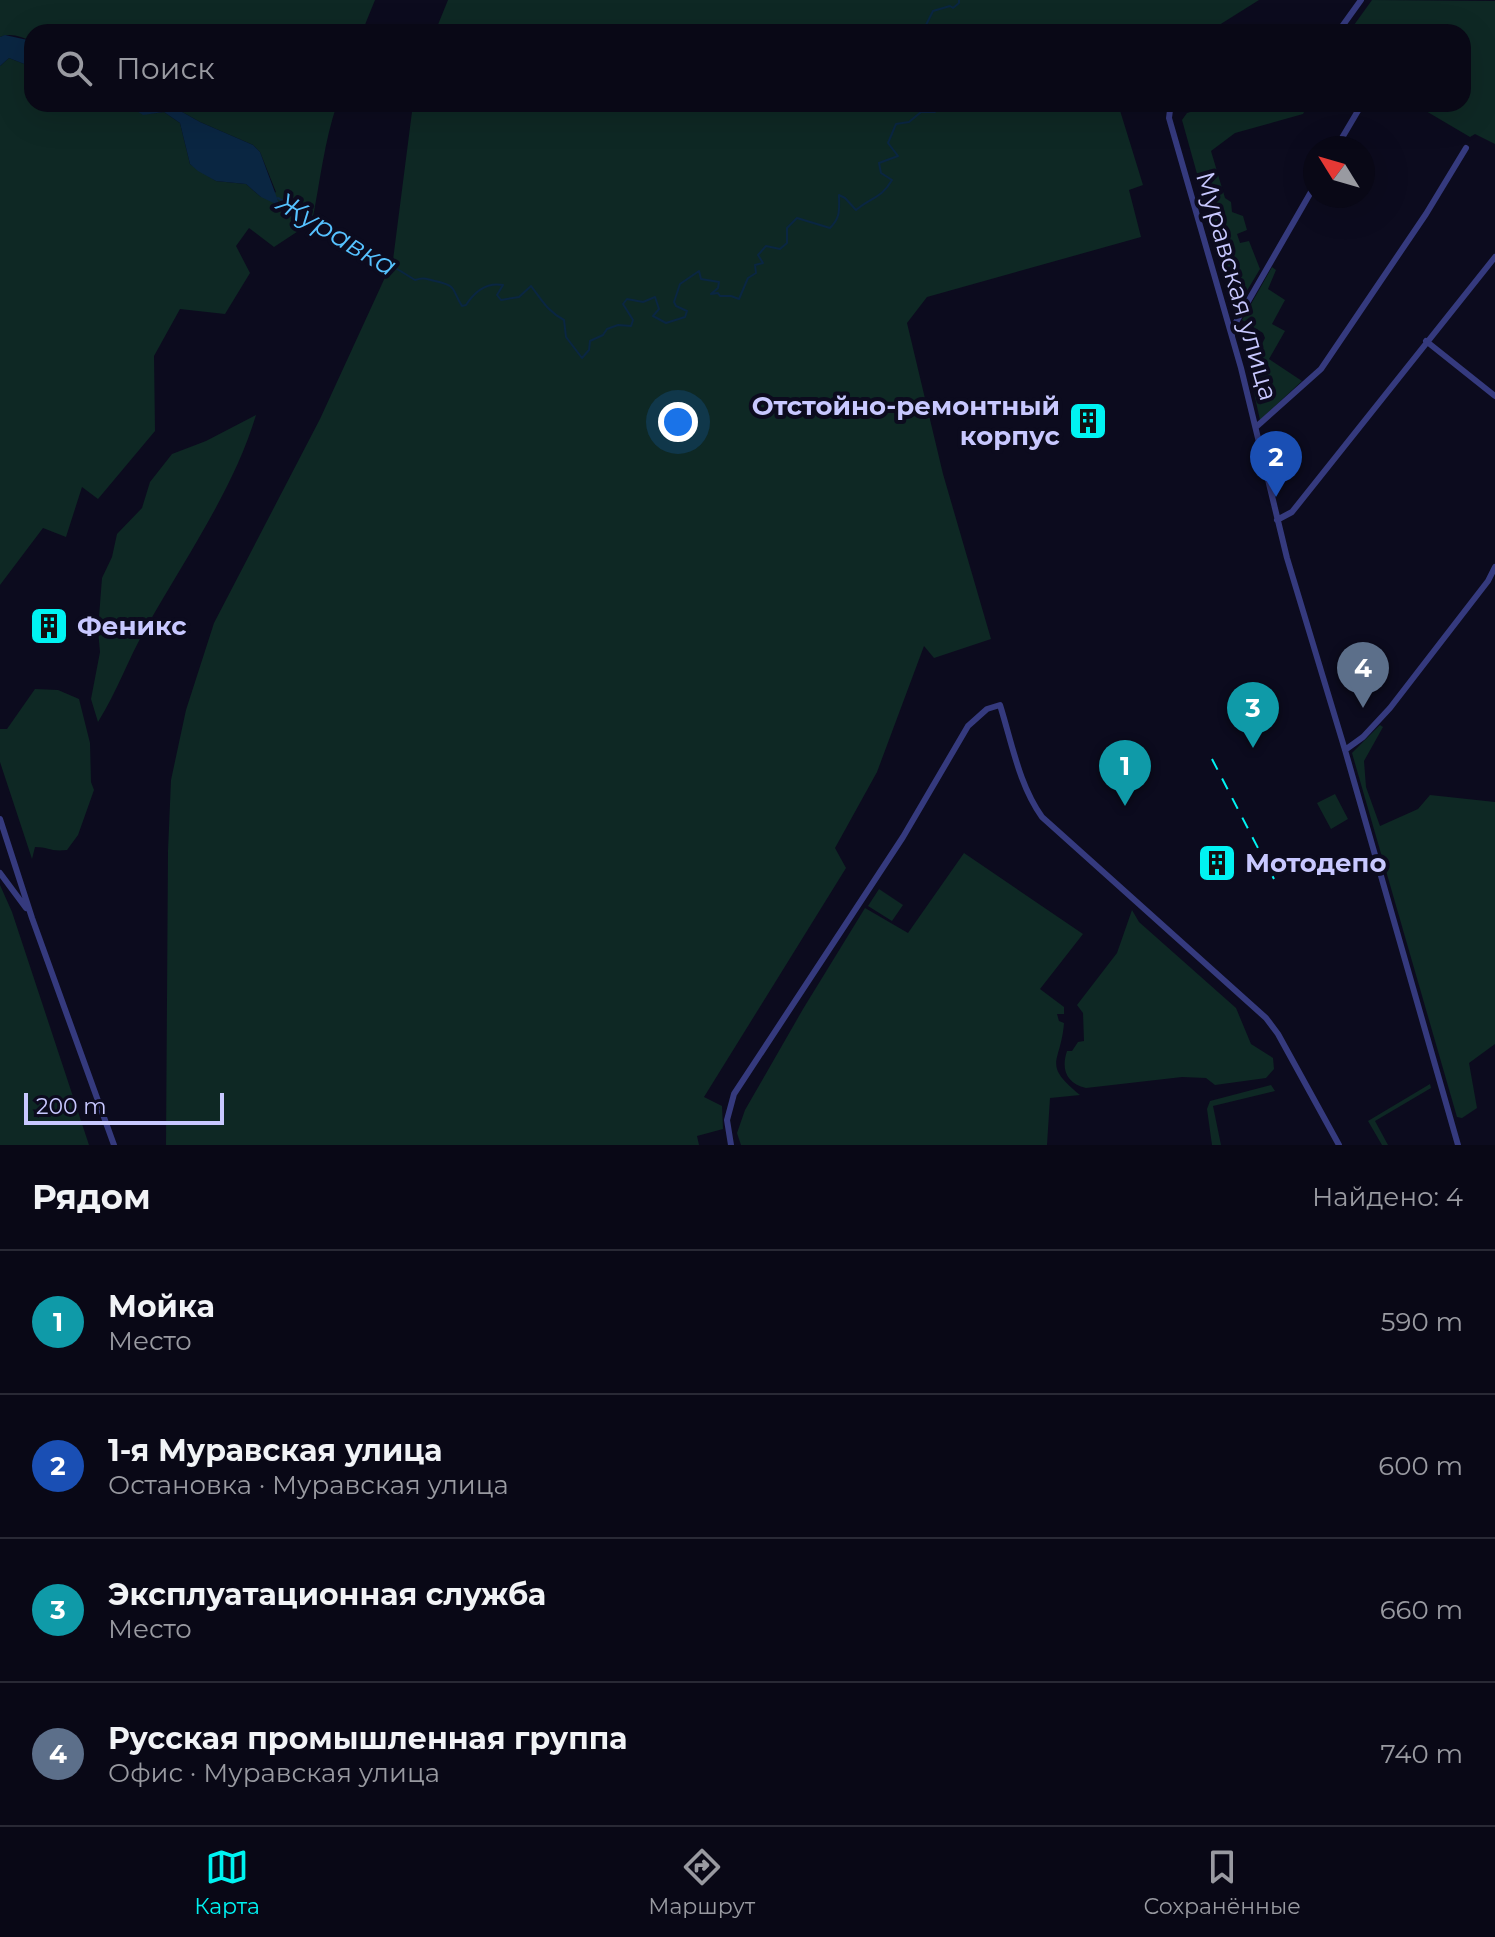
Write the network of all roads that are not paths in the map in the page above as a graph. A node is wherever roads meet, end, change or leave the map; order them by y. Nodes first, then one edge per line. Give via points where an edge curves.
1 (1361, 0) edge
2 (1344, 24) edge
3 (1170, 112) edge
4 (1357, 112) edge
5 (1343, 136) edge
6 (1466, 148) dead end
7 (1303, 206) edge
8 (1495, 257) edge
9 (1232, 337) junction
10 (1426, 341) junction
11 (1495, 396) edge
12 (1256, 427) junction
13 (1277, 520) junction
14 (1495, 567) edge
15 (1345, 750) junction
16 (0, 819) edge
17 (14, 861) junction
18 (0, 872) edge
19 (32, 918) junction
20 (114, 1145) edge
21 (731, 1145) edge
22 (1339, 1145) edge
23 (1458, 1145) edge

1 - 2 street
3 - 9 street, Муравская улица
4 - 5 street
6 - 12 street via 1321,369
7 - 9 street
8 - 10 street
9 - 12 street, Муравская улица
10 - 11 street
10 - 13 street via 1292,512
12 - 13 street, Муравская улица
13 - 15 street, Муравская улица
14 - 15 street via 1390,708
15 - 23 street, Муравская улица
16 - 17 street
17 - 18 street via 11,871
17 - 19 street
18 - 19 street
19 - 20 street
21 - 22 street via 727,1120 734,1094 903,837 968,726 1000,705 1023,782 1042,817 1266,1018

